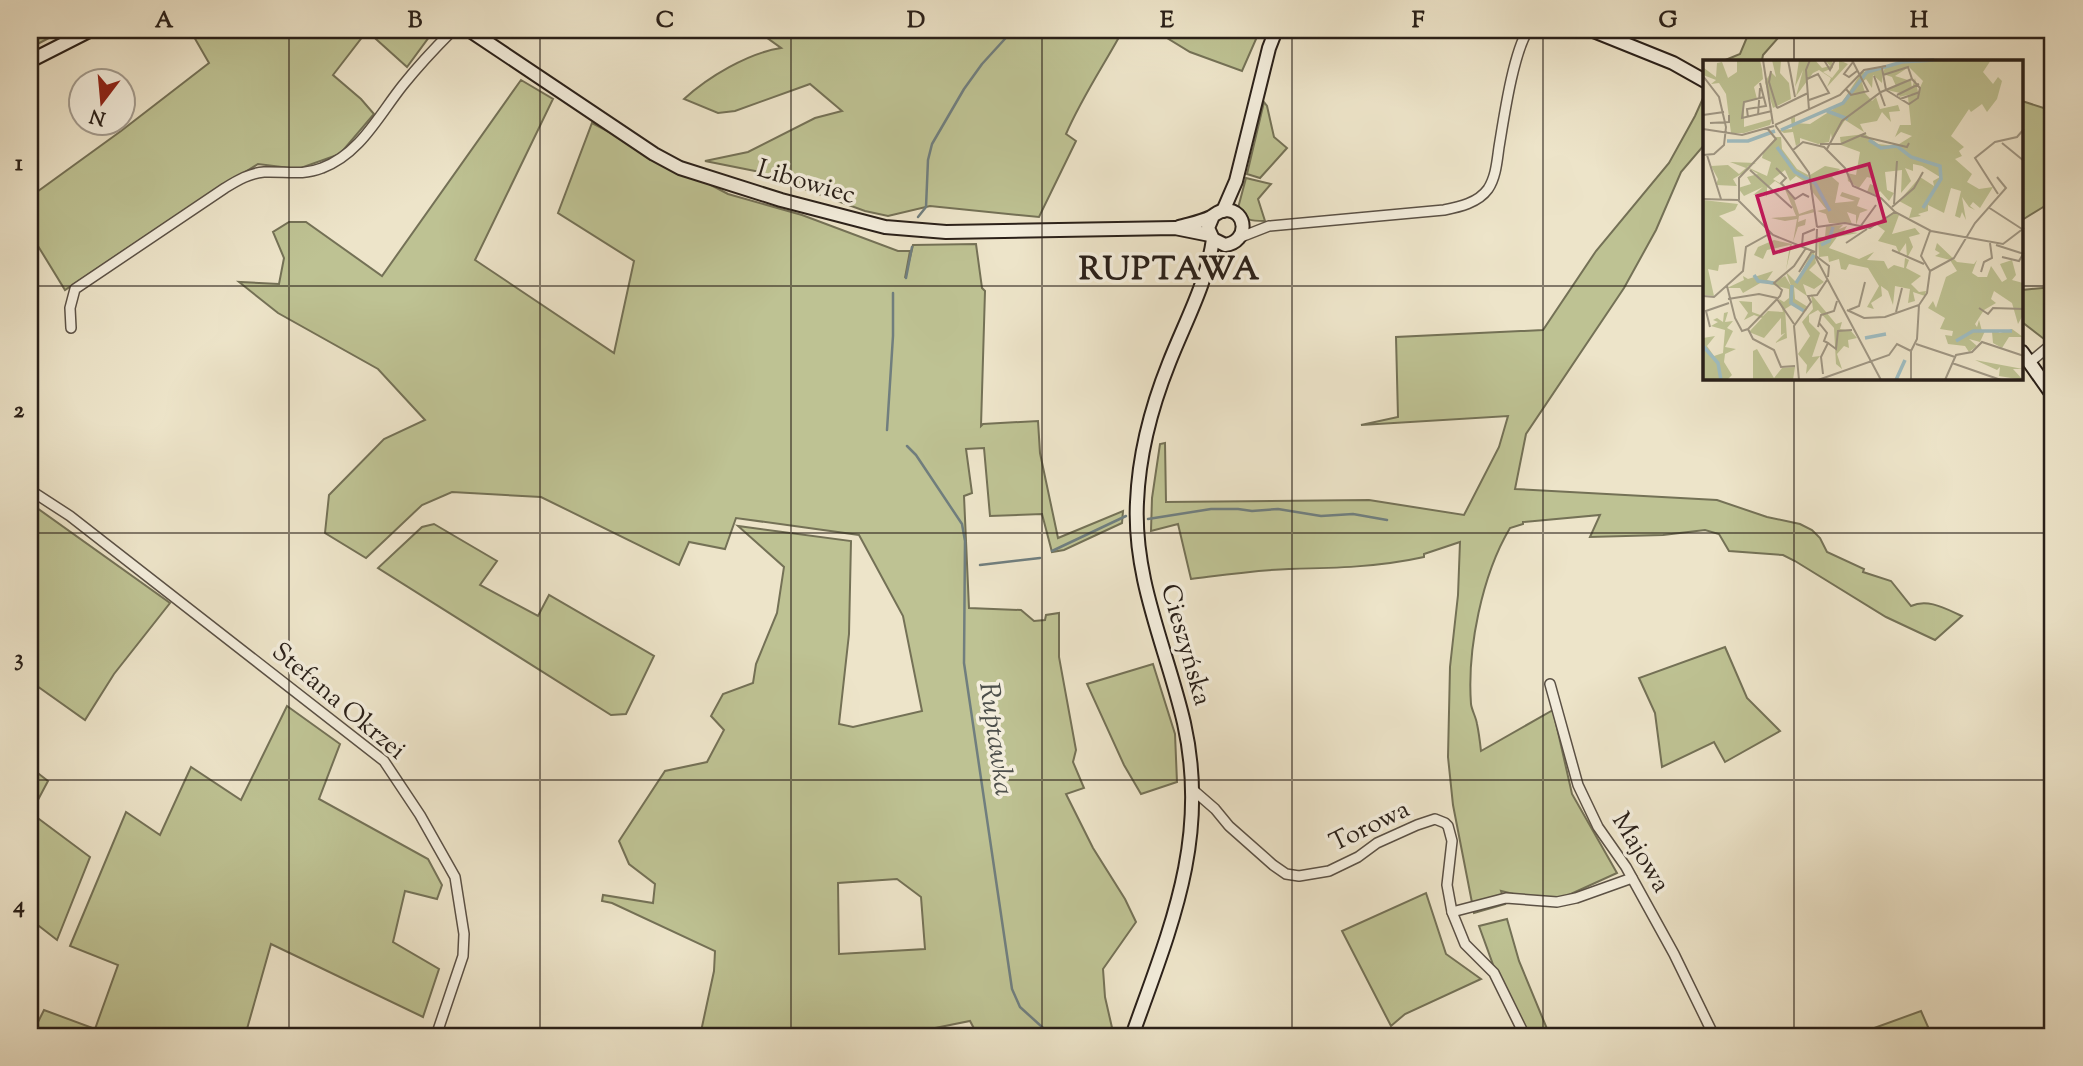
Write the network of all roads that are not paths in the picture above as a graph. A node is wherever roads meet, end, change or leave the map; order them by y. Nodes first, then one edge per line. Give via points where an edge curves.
1 (91, 30) edge
2 (453, 30) edge
3 (469, 30) edge
4 (1276, 30) edge
5 (1528, 30) edge
6 (1591, 30) edge
7 (30, 61) edge
8 (1703, 80) edge
9 (1236, 181) junction
10 (1218, 213) junction
11 (1240, 218) junction
12 (1269, 226) junction
13 (1175, 228) junction
14 (1241, 237) junction
15 (1216, 240) junction
16 (71, 328) dead end
17 (2053, 343) edge
18 (2025, 358) edge
19 (2053, 396) edge
20 (30, 490) edge
21 (1550, 684) dead end
22 (1192, 789) junction
23 (1632, 878) junction
24 (1452, 912) junction
25 (436, 1036) edge
26 (1132, 1036) edge
27 (1525, 1036) edge
28 (1714, 1036) edge

1 - 7 main road
2 - 16 street via 422,61 364,138 340,160 298,174 246,176 225,187 75,289
3 - 13 main road, Libowiec via 674,165 847,219 885,228 942,232
4 - 9 main road
5 - 12 street via 1504,114 1493,179 1482,196 1444,210
6 - 8 main road
9 - 10 main road
9 - 11 main road
10 - 11 main road
10 - 13 main road, Libowiec
10 - 15 main road via 1208,228
11 - 12 street
11 - 14 main road
12 - 14 street
13 - 15 main road, Libowiec
14 - 15 main road via 1234,243
15 - 22 main road, Cieszyńska via 1153,405 1137,505 1144,586 1184,723
17 - 18 street
18 - 19 main road
20 - 25 street, Stefana Okrzei via 384,761 455,877 463,956
21 - 23 street, Majowa via 1578,785 1598,827
22 - 24 street, Torowa via 1273,864 1286,874 1299,876 1329,871 1387,838 1441,820 1452,841 1447,885
22 - 26 main road, Cieszyńska via 1193,822 1180,895
23 - 24 street via 1576,898 1542,902 1506,898
23 - 28 street, Majowa
24 - 27 street, Torowa via 1465,944 1494,973

